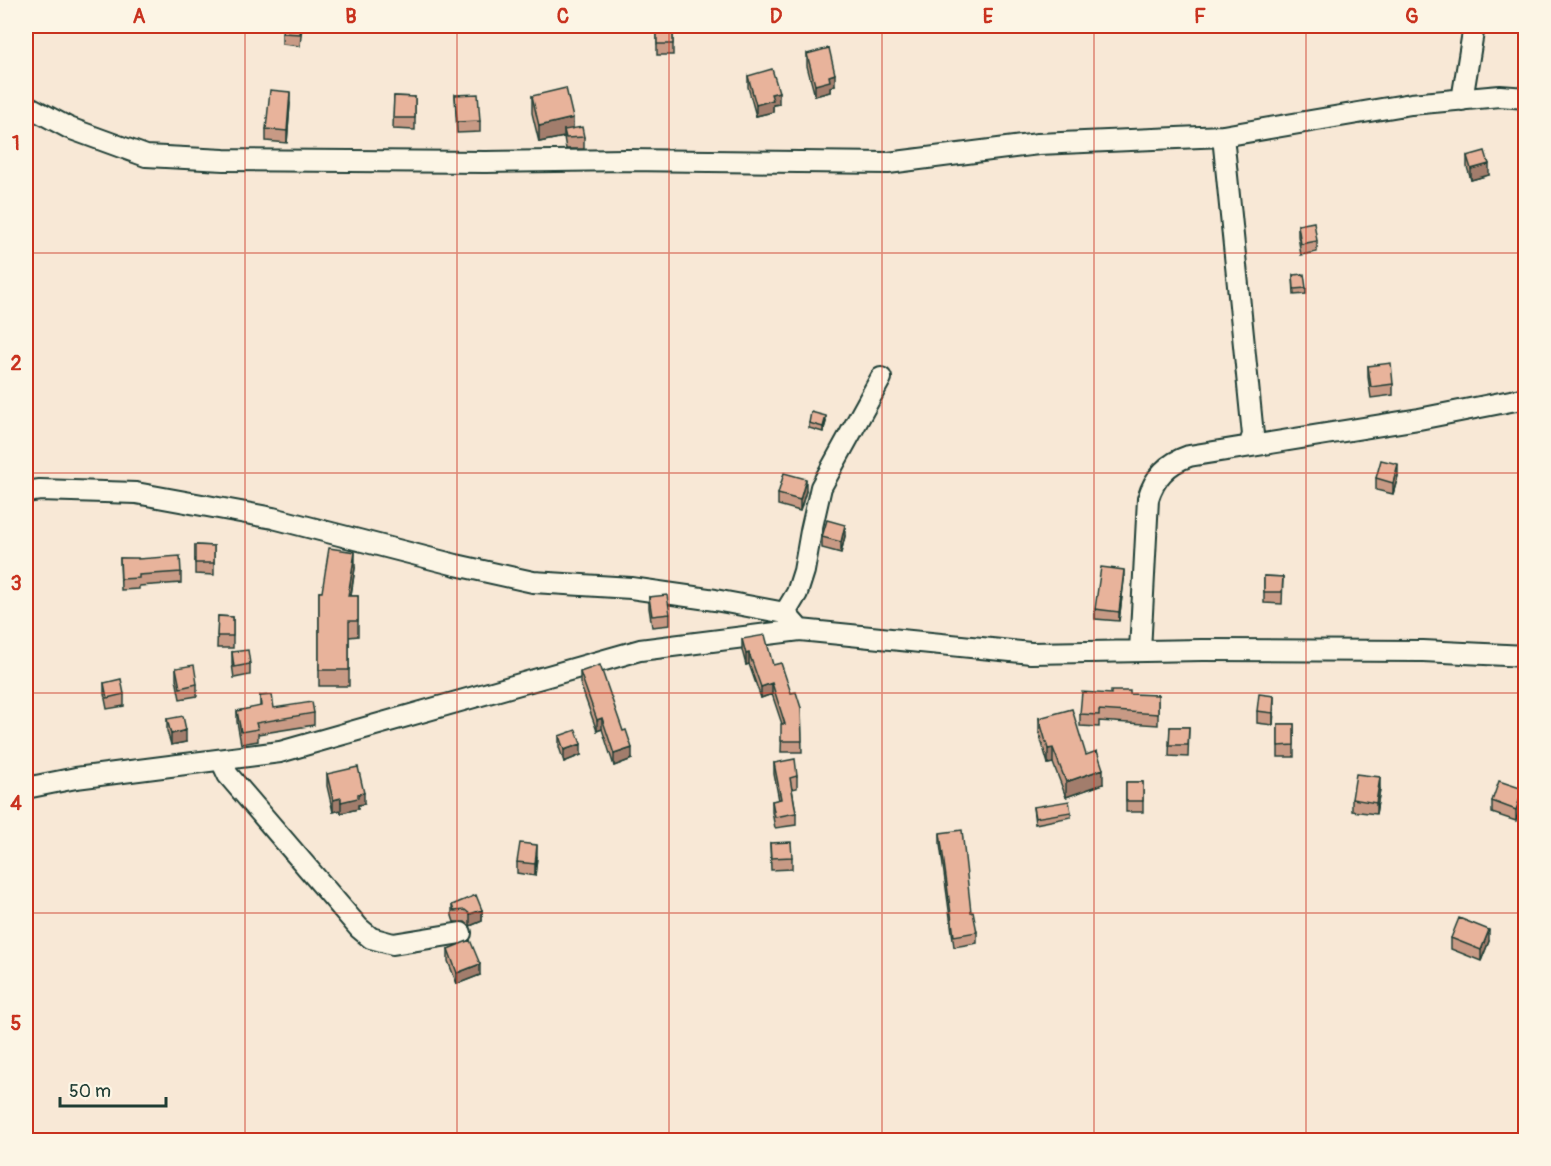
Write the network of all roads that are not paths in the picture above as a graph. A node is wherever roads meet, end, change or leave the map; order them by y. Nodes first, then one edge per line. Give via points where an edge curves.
1 (1474, 26) edge
2 (1526, 98) edge
3 (1461, 100) junction
4 (26, 105) edge
5 (1223, 136) junction
6 (881, 378) dead end
7 (1526, 399) edge
8 (1249, 447) junction
9 (26, 492) edge
10 (785, 613) junction
11 (800, 630) junction
12 (1140, 651) junction
13 (1526, 656) edge
14 (221, 760) junction
15 (26, 788) edge
16 (461, 933) dead end

1 - 3 street
2 - 3 street
3 - 5 street via 1411,104
4 - 5 street via 69,128 146,156 224,160 888,163 1038,144
5 - 8 street via 1253,435
6 - 10 street via 822,488 804,571
7 - 8 street
8 - 12 street via 1180,459 1164,470 1154,484 1148,499
9 - 10 street via 136,493 273,518 533,582 631,588
10 - 11 street
11 - 12 street via 1031,653
11 - 14 street via 640,650 280,752
12 - 13 street via 1423,651
14 - 15 street
14 - 16 street via 228,775 371,938 393,944

